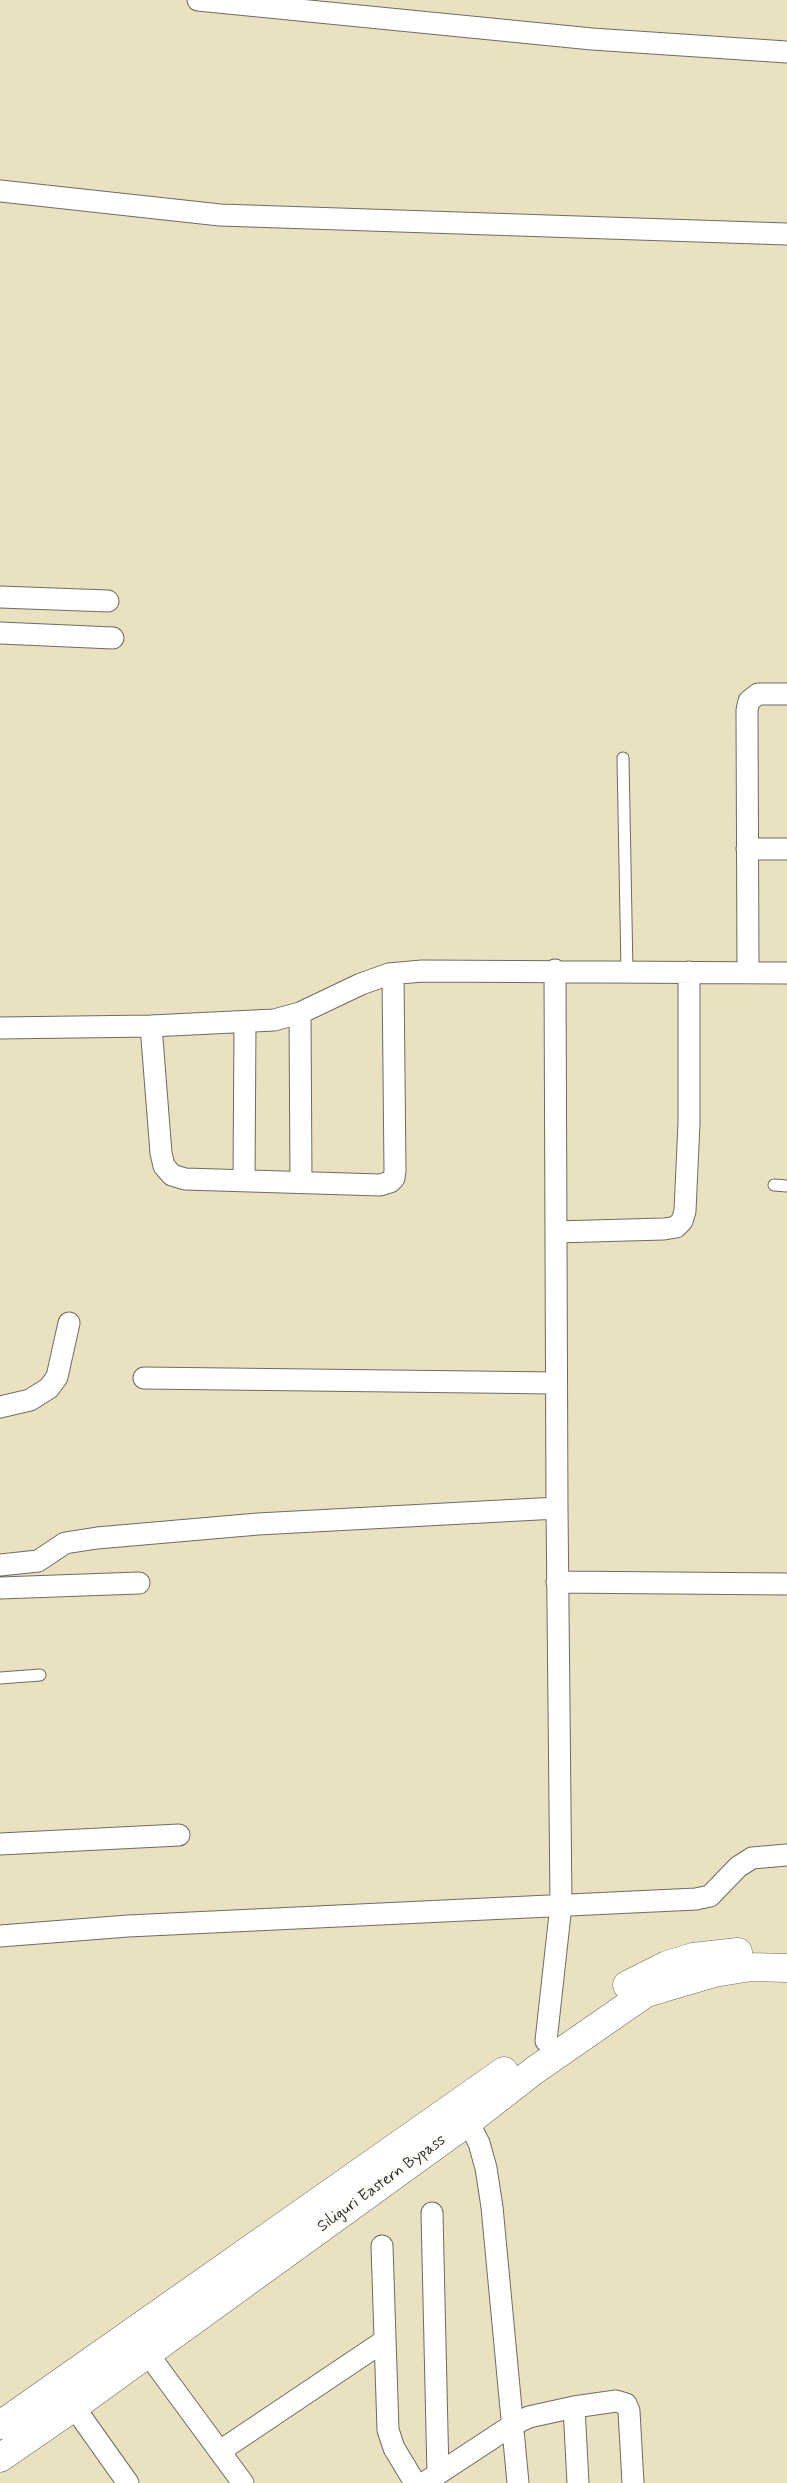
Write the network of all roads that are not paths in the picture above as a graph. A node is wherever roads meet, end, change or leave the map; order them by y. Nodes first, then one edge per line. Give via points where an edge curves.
1 (198, 0) edge
2 (787, 52) edge
3 (0, 191) edge
4 (787, 234) edge
5 (0, 596) edge
6 (108, 601) dead end
7 (0, 633) edge
8 (113, 638) dead end
9 (787, 694) edge
10 (622, 758) dead end
11 (747, 849) junction
12 (787, 850) edge
13 (555, 970) junction
14 (627, 972) junction
15 (689, 972) junction
16 (748, 973) junction
17 (787, 973) edge
18 (394, 974) junction
19 (300, 1013) junction
20 (245, 1023) junction
21 (151, 1026) junction
22 (0, 1028) edge
23 (244, 1181) junction
24 (301, 1182) junction
25 (774, 1185) dead end
26 (787, 1186) edge
27 (556, 1232) junction
28 (69, 1323) dead end
29 (144, 1378) dead end
30 (556, 1383) junction
31 (0, 1407) edge
32 (557, 1508) junction
33 (0, 1565) edge
34 (557, 1582) junction
35 (138, 1584) dead end
36 (787, 1584) edge
37 (0, 1588) edge
38 (40, 1675) dead end
39 (0, 1678) edge
40 (179, 1835) dead end
41 (0, 1844) edge
42 (787, 1855) edge
43 (561, 1904) junction
44 (0, 1936) edge
45 (787, 1949) edge
46 (787, 1968) edge
47 (546, 2041) junction
48 (468, 2122) junction
49 (432, 2213) dead end
50 (382, 2246) dead end
51 (384, 2341) junction
52 (148, 2354) junction
53 (74, 2407) junction
54 (574, 2407) junction
55 (514, 2424) junction
56 (0, 2425) edge
57 (220, 2451) junction
58 (0, 2458) edge
59 (431, 2478) edge
60 (123, 2481) edge
61 (243, 2483) edge
62 (415, 2483) edge
63 (518, 2483) edge
64 (578, 2483) edge
65 (633, 2483) edge

1 - 2 street via 602,39
3 - 4 street via 220,215
5 - 6 street
7 - 8 street
9 - 11 street via 758,694 749,701
10 - 14 lane
11 - 12 street
11 - 16 street
13 - 14 street
13 - 18 street
13 - 27 street
14 - 15 street
15 - 16 street
15 - 27 street via 689,1123 682,1221 676,1227 664,1229
16 - 17 street
18 - 19 street via 361,984
18 - 24 street via 394,1178 380,1185
19 - 20 street
19 - 24 street
20 - 21 street
20 - 23 street
21 - 22 street
21 - 23 street via 164,1166 172,1175 184,1179
23 - 24 street
25 - 26 lane
27 - 30 street
28 - 31 street via 57,1377 49,1388 30,1400
29 - 30 street
30 - 32 street
32 - 33 street via 258,1524 97,1538 65,1543 38,1561
32 - 34 street
34 - 36 street
34 - 43 street
35 - 37 street
38 - 39 lane
40 - 41 street
42 - 43 street via 752,1858 738,1867 710,1896
43 - 44 street via 128,1926
43 - 47 street
45 - 47 main road, Siliguri Eastern Bypass via 728,1952 667,1965 635,1980
46 - 48 main road, Siliguri Eastern Bypass via 751,1967 714,1972 646,1994 535,2070
47 - 56 main road, Siliguri Eastern Bypass
48 - 52 main road, Siliguri Eastern Bypass
48 - 55 street via 479,2143 486,2168
49 - 59 street
50 - 51 street
51 - 57 street
51 - 62 street via 388,2430 394,2448
52 - 53 main road, Siliguri Eastern Bypass
52 - 57 street
53 - 58 main road, Siliguri Eastern Bypass
53 - 60 street
54 - 55 street via 529,2417
54 - 64 street
54 - 65 street via 616,2401 626,2404
55 - 59 street
55 - 63 street
57 - 61 street

